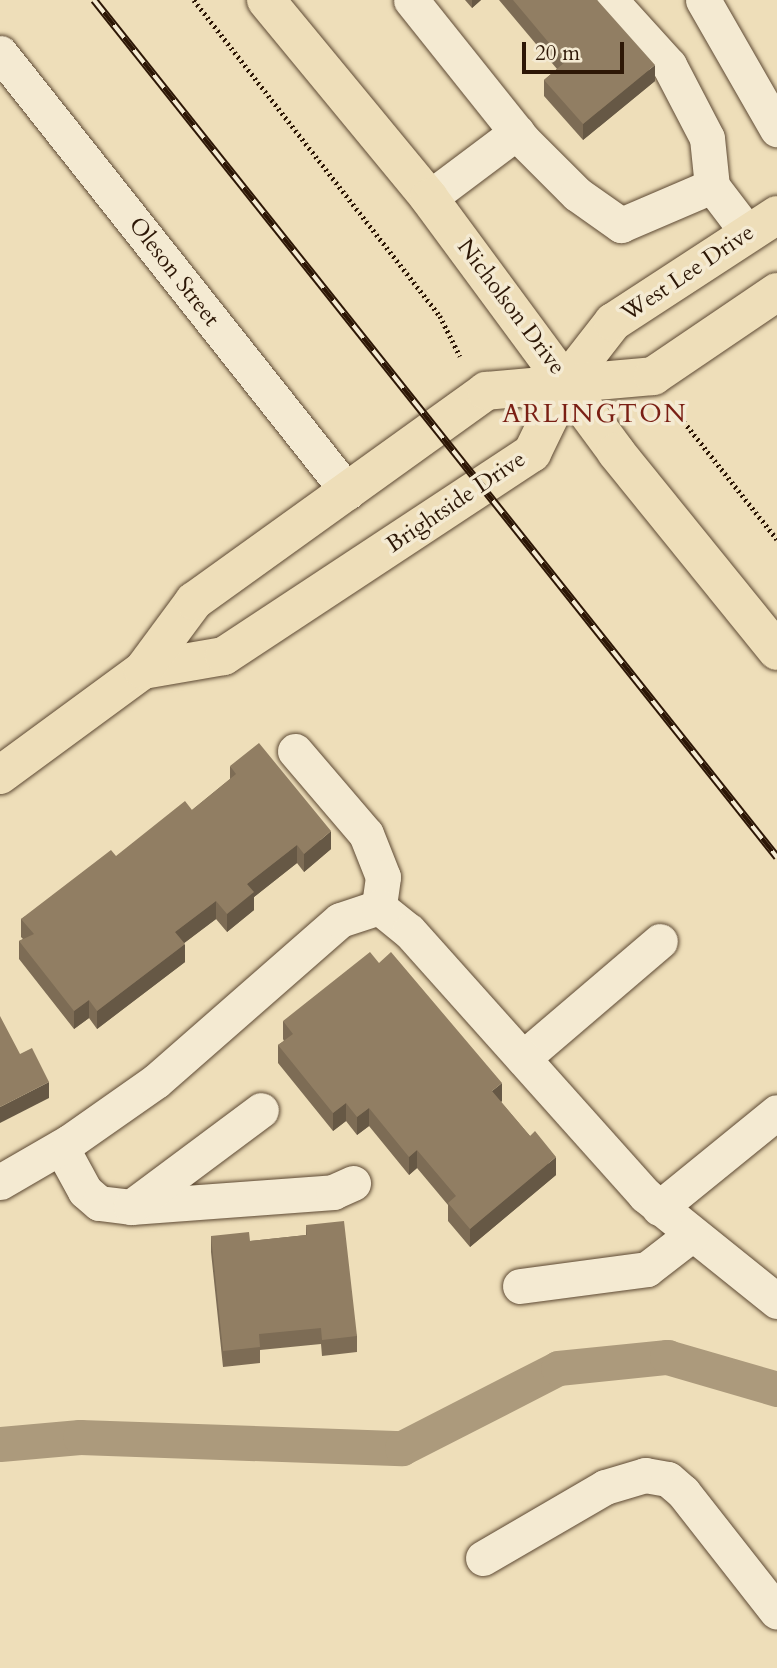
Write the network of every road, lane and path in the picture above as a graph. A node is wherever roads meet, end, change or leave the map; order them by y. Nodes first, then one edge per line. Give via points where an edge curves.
1 (194, 0) edge
2 (411, 0) edge
3 (610, 0) edge
4 (703, 0) edge
5 (278, 4) edge
6 (0, 53) edge
7 (777, 129) edge
8 (517, 132) junction
9 (712, 186) junction
10 (429, 198) junction
11 (762, 224) edge
12 (777, 292) edge
13 (460, 356) dead end
14 (585, 381) junction
15 (677, 412) dead end
16 (348, 492) junction
17 (777, 539) edge
18 (770, 630) edge
19 (143, 670) junction
20 (295, 751) dead end
21 (0, 775) edge
22 (379, 907) junction
23 (660, 941) dead end
24 (523, 1058) junction
25 (261, 1111) dead end
26 (777, 1112) edge
27 (61, 1147) junction
28 (0, 1182) edge
29 (353, 1183) dead end
30 (131, 1206) junction
31 (659, 1208) junction
32 (691, 1235) junction
33 (520, 1286) dead end
34 (777, 1301) edge
35 (483, 1558) dead end
36 (777, 1612) edge

1 - 13 path via 440,316
2 - 8 street
3 - 9 street via 669,65 707,138
4 - 7 street
5 - 10 main road, Nicholson Drive
6 - 16 street, Oleson Street
8 - 9 street via 577,194 621,225
8 - 10 street
9 - 11 street
10 - 14 main road, Nicholson Drive
11 - 14 main road, West Lee Drive via 613,322
12 - 14 main road via 653,376
14 - 16 main road, Brightside Drive via 486,391
14 - 18 main road, Nicholson Drive via 616,452
14 - 19 main road, Brightside Drive via 532,453 224,656
15 - 17 path
16 - 19 main road, Brightside Drive via 194,601
19 - 21 main road, Brightside Drive
20 - 22 street via 366,834 383,877
22 - 24 street via 409,931
22 - 27 street via 340,920 156,1081
23 - 24 street
24 - 31 street
25 - 30 street
26 - 31 street
27 - 28 street
27 - 30 street via 85,1191 99,1203
29 - 30 street via 333,1192
31 - 32 street
32 - 33 street via 647,1269
32 - 34 street
35 - 36 street via 616,1483 645,1475 668,1479

